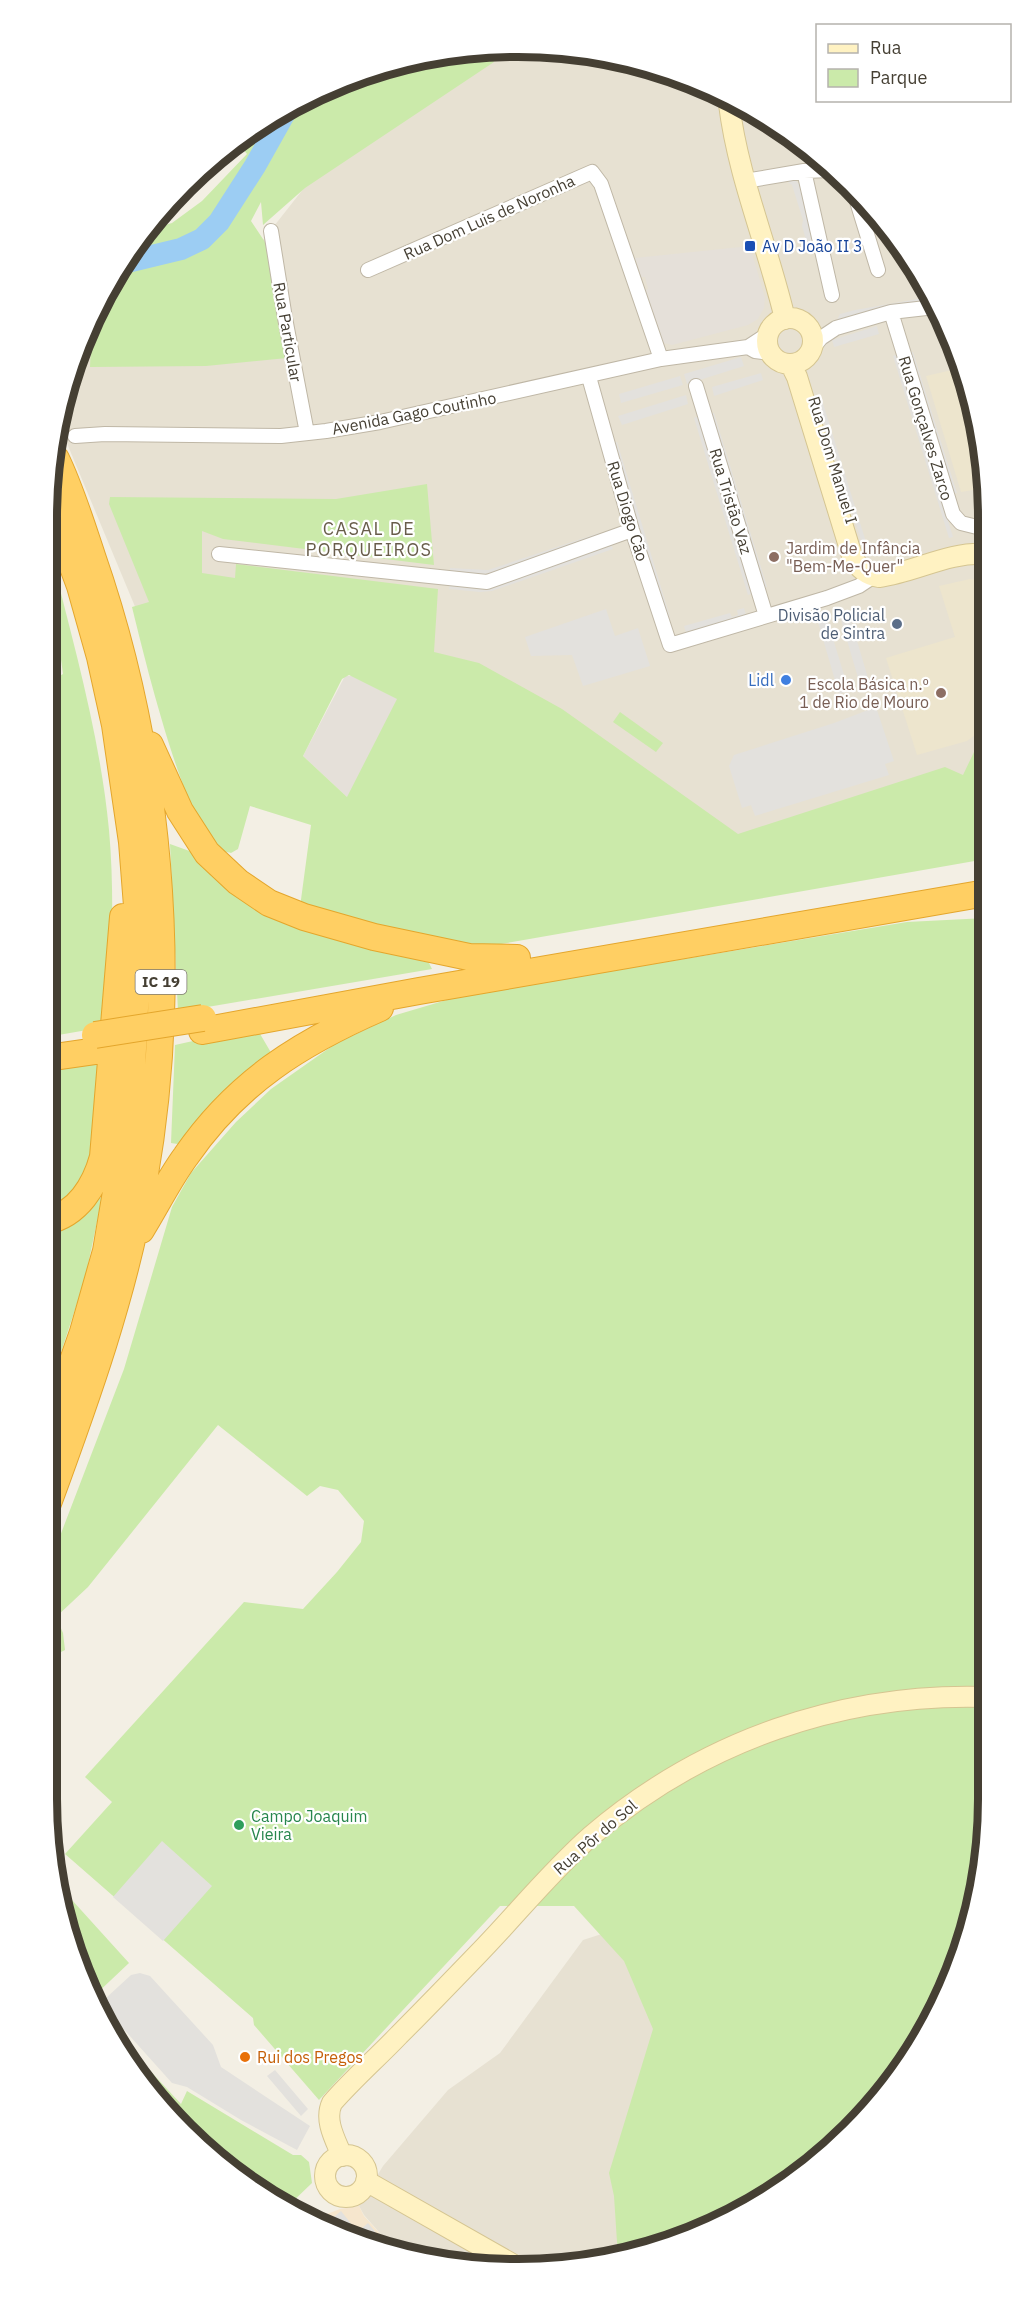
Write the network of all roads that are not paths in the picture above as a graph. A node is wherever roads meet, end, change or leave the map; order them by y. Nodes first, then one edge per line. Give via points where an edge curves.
1 (730, 109) edge
2 (820, 170) edge
3 (804, 171) junction
4 (745, 182) junction
5 (859, 209) edge
6 (271, 231) dead end
7 (368, 270) dead end
8 (878, 270) dead end
9 (832, 295) dead end
10 (927, 307) edge
11 (891, 312) junction
12 (785, 318) junction
13 (769, 344) junction
14 (803, 358) junction
15 (661, 359) junction
16 (590, 377) junction
17 (696, 386) dead end
18 (307, 433) junction
19 (75, 436) dead end
20 (60, 469) edge
21 (57, 524) edge
22 (978, 528) edge
23 (632, 530) junction
24 (219, 554) dead end
25 (978, 555) edge
26 (874, 576) junction
27 (766, 616) junction
28 (136, 712) junction
29 (132, 842) junction
30 (978, 877) edge
31 (978, 894) edge
32 (517, 958) junction
33 (419, 991) junction
34 (202, 1024) junction
35 (95, 1043) junction
36 (57, 1044) edge
37 (57, 1055) edge
38 (57, 1218) edge
39 (128, 1251) junction
40 (57, 1404) edge
41 (57, 1475) edge
42 (978, 1697) edge
43 (342, 2156) junction
44 (366, 2181) junction
45 (503, 2259) edge

1 - 4 street
2 - 3 street
3 - 4 street
3 - 9 street
4 - 12 street
5 - 8 street
6 - 18 street, Rua Particular
7 - 15 street, Rua Dom Luis de Noronha via 592,172 601,184
10 - 11 street
11 - 14 street via 836,328
11 - 22 street, Rua Gonçalves Zarco via 953,514 961,523
12 - 13 street via 777,322
12 - 14 street via 805,323 813,335
13 - 14 street via 777,361
13 - 15 street, Avenida Gago Coutinho
14 - 26 street, Rua Dom Manuel I via 864,563
15 - 16 street, Avenida Gago Coutinho
16 - 18 street, Avenida Gago Coutinho via 380,422
16 - 23 street, Rua Diogo Cão
17 - 27 street, Rua Tristão Vaz
18 - 19 street, Avenida Gago Coutinho
20 - 28 highway, IC 19 via 101,581
21 - 29 highway, IC 19 via 80,586 99,657 123,767
23 - 24 street via 487,582
23 - 27 street, Rua Diogo Cão via 670,645
25 - 26 street
26 - 27 street via 859,586
28 - 32 highway via 192,833 223,869 251,892 281,909 374,937 469,957
28 - 39 highway, IC 19 via 154,840 161,999 154,1115
29 - 38 highway via 120,939 103,1157 97,1177 82,1200
29 - 40 highway, IC 19 via 137,968 130,1109 106,1251
30 - 32 highway
31 - 33 highway
32 - 34 highway
33 - 34 highway
33 - 39 highway via 320,1036 243,1089 185,1157
34 - 35 highway
35 - 36 highway
35 - 37 highway
39 - 41 highway, IC 19 via 105,1339
42 - 43 street, Rua Pôr do Sol via 876,1703 786,1725 706,1758 633,1803 557,1868 332,2103 329,2122
43 - 44 street via 349,2155 361,2162
43 - 44 street via 332,2160 325,2170 329,2190 340,2197 354,2196
44 - 45 street

